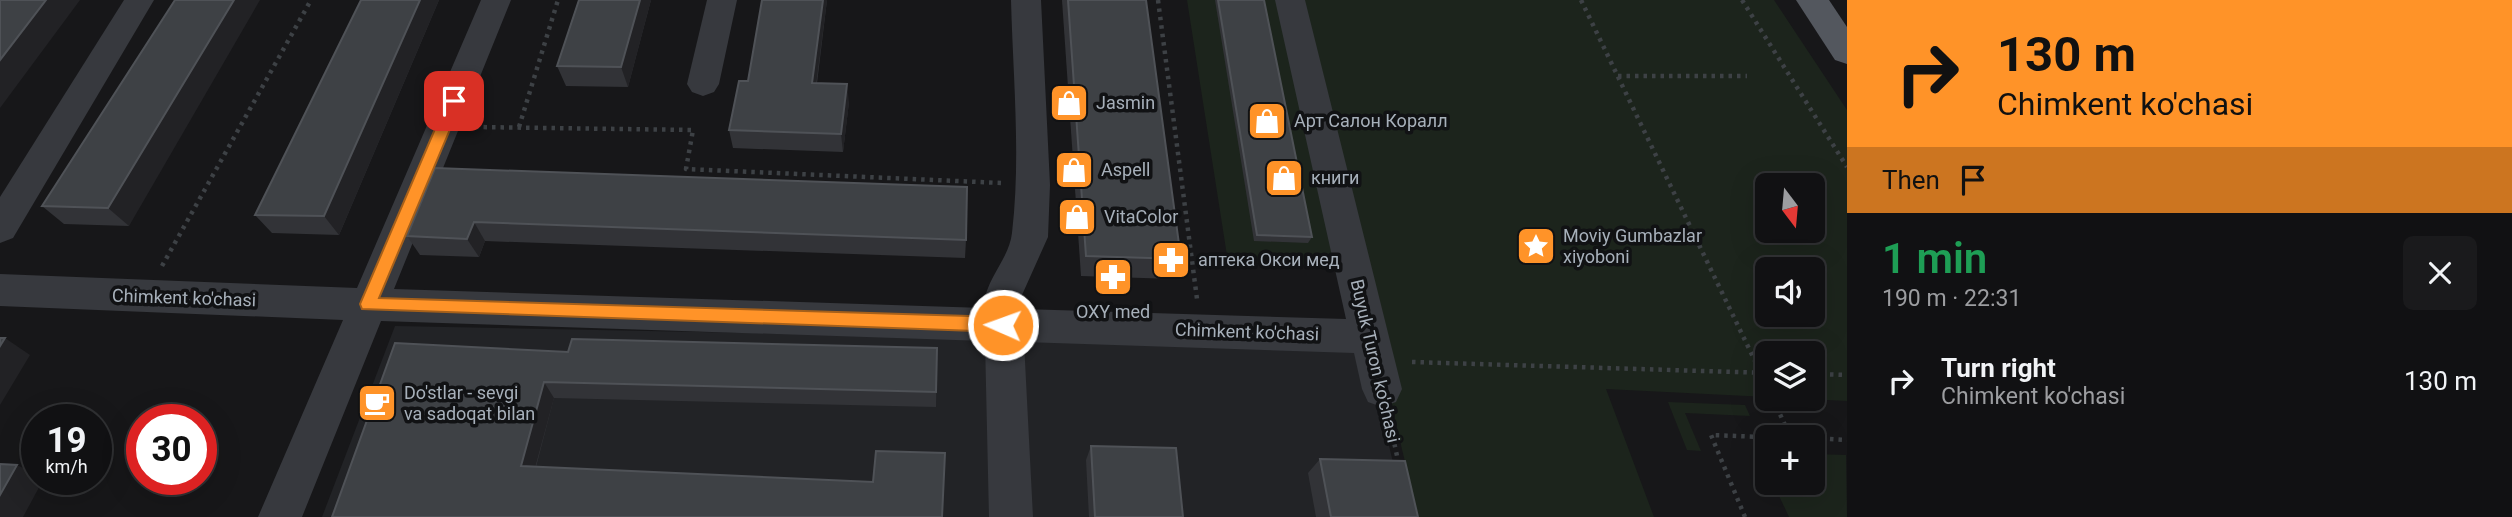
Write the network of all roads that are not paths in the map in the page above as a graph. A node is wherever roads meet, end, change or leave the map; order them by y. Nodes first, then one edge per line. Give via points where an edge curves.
1 (139, 0) edge
2 (496, 0) edge
3 (722, 0) edge
4 (1026, 0) edge
5 (1270, 0) edge
6 (1290, 0) edge
7 (1812, 0) edge
8 (1847, 52) edge
9 (703, 84) dead end
10 (0, 228) edge
11 (1323, 238) dead end
12 (0, 290) edge
13 (368, 304) junction
14 (1003, 310) junction
15 (1375, 362) joint
16 (280, 517) edge
17 (1011, 517) edge

1 - 10 street
2 - 13 street
3 - 9 street
4 - 14 street via 1033,185 1030,237
5 - 11 street
6 - 15 street, Buyuk Turon ko'chasi
7 - 8 main road
12 - 13 street, Chimkent ko'chasi
13 - 14 street, Chimkent ko'chasi
13 - 16 street
14 - 15 street, Chimkent ko'chasi via 1202,331
14 - 17 street

